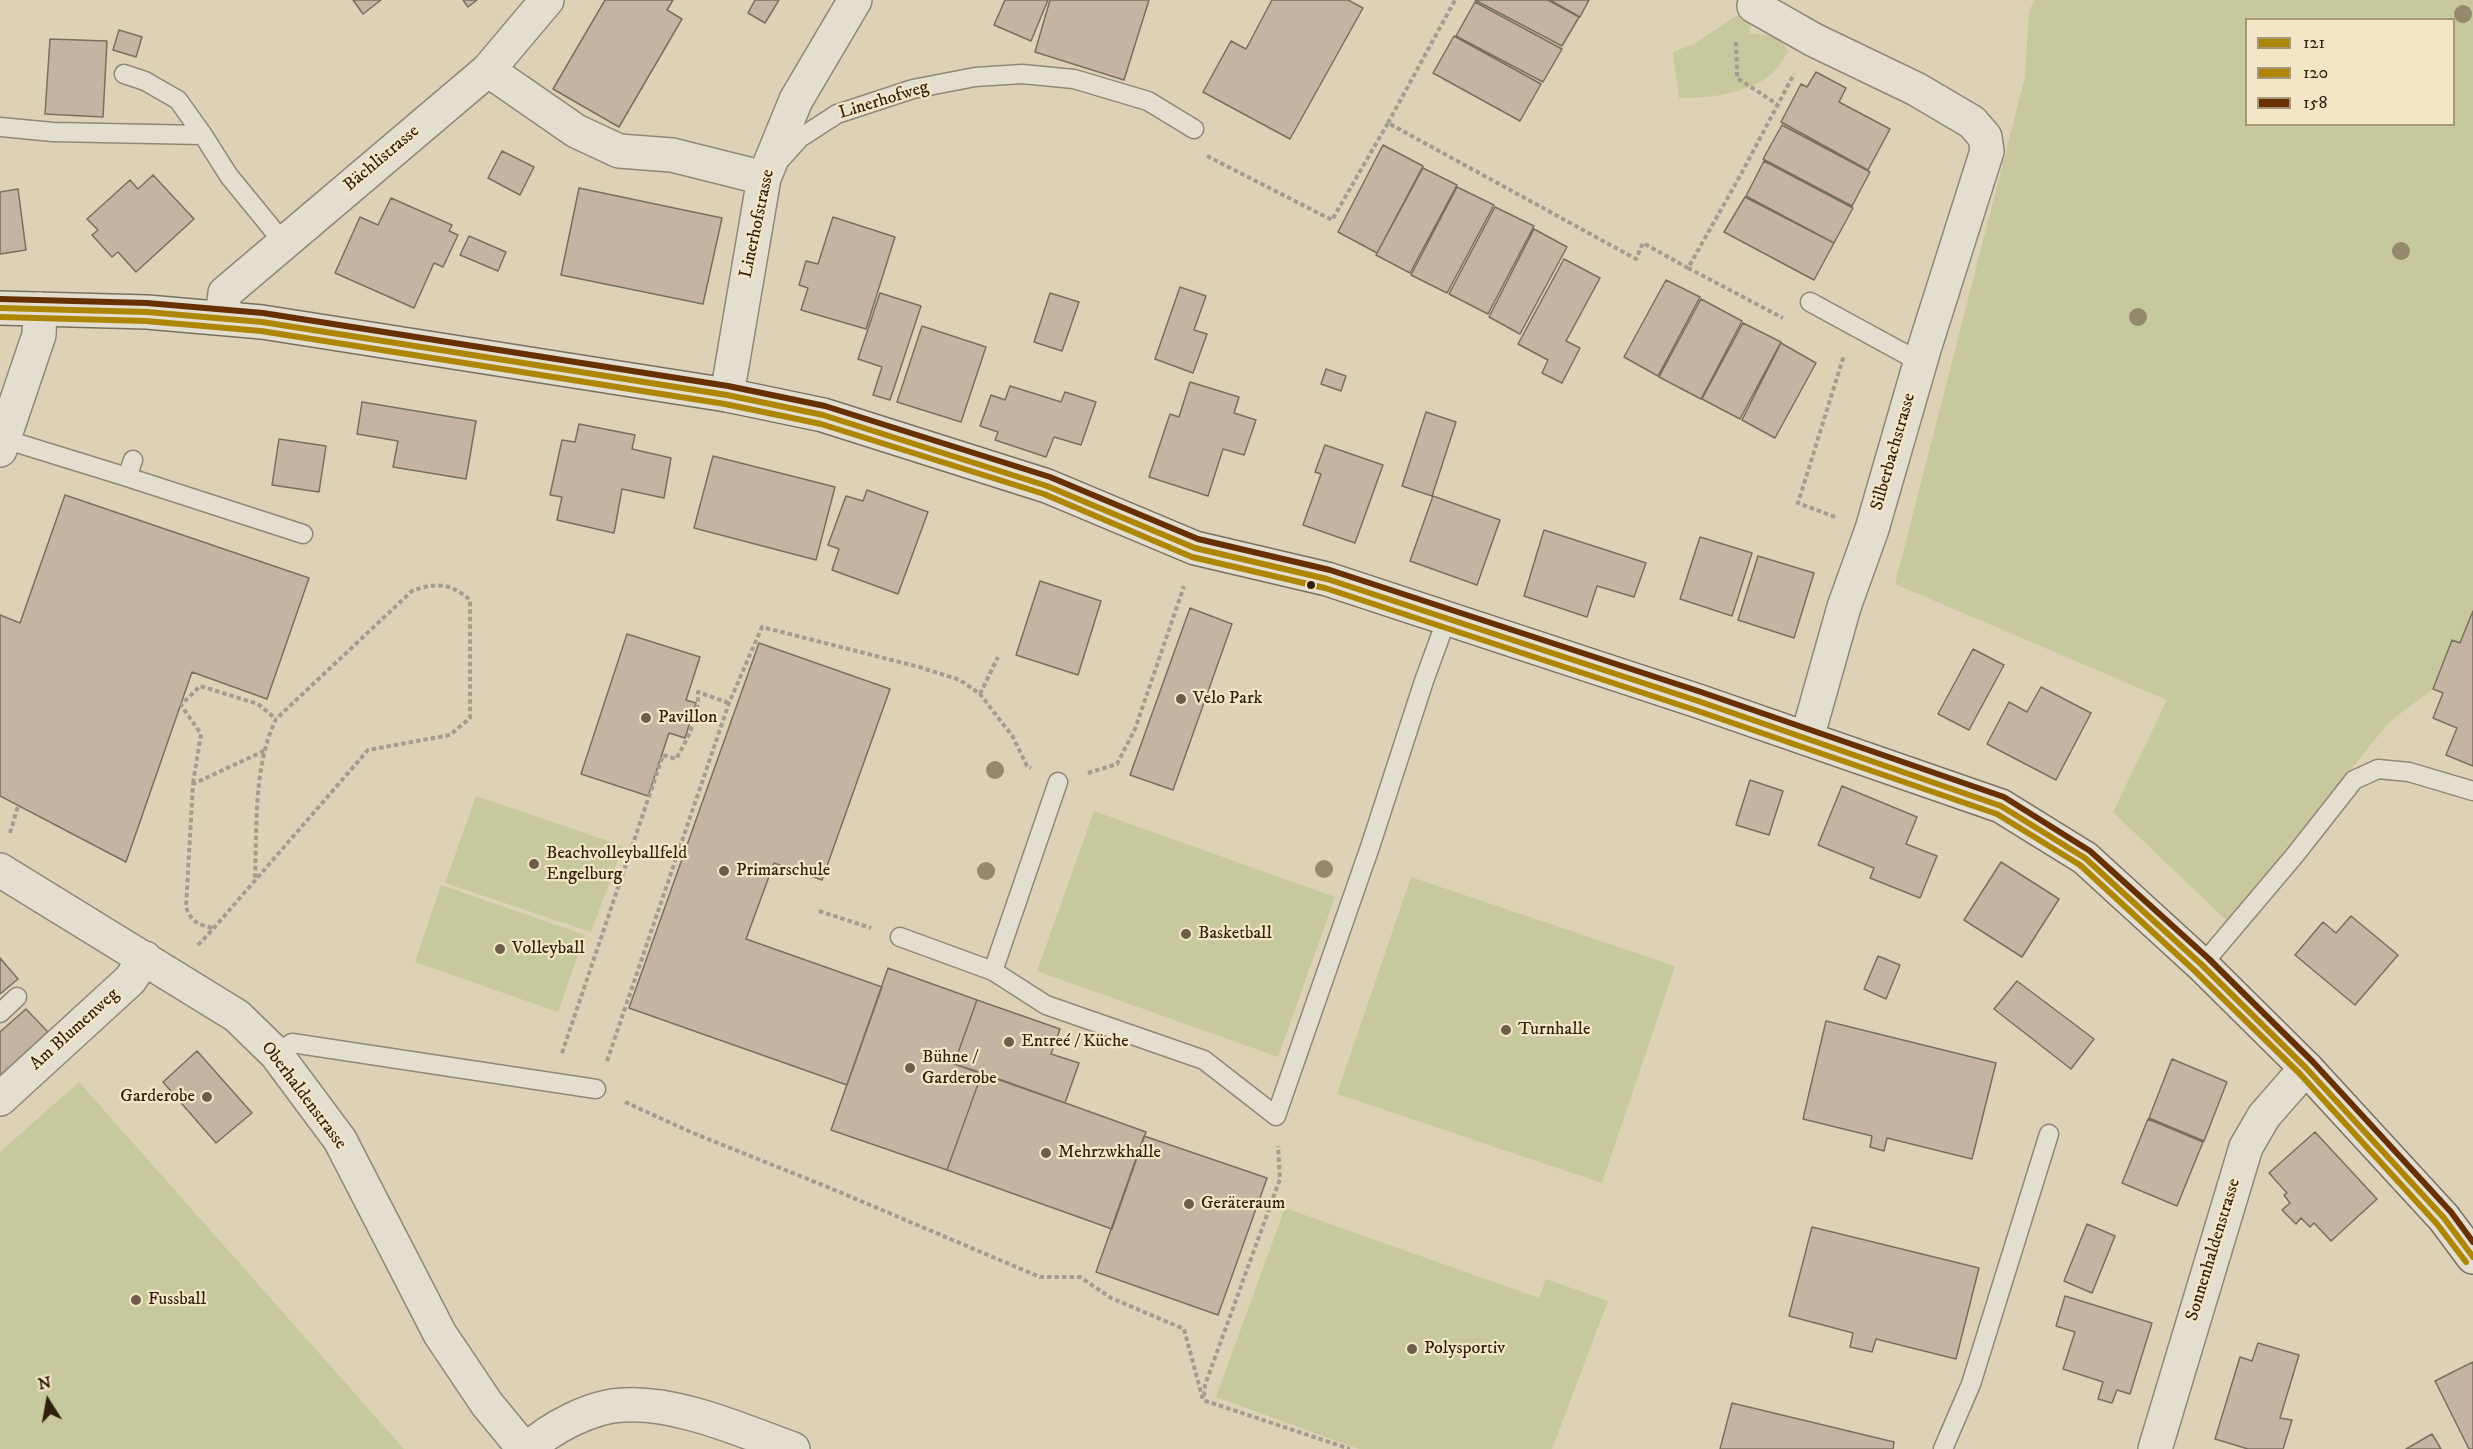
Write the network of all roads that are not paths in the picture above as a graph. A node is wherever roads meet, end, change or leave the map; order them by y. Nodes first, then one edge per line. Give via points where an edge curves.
1 (547, 0) edge
2 (855, 0) edge
3 (1754, 6) road end
4 (488, 70) junction
5 (124, 74) dead end
6 (0, 127) edge
7 (1194, 129) road end
8 (203, 135) junction
9 (764, 178) junction
10 (283, 242) junction
11 (1810, 302) dead end
12 (0, 308) edge
13 (40, 309) junction
14 (222, 317) junction
15 (1920, 362) junction
16 (727, 395) junction
17 (2, 445) edge
18 (303, 534) dead end
19 (1447, 618) junction
20 (1807, 738) junction
21 (1058, 782) road end
22 (2473, 791) edge
23 (4, 855) edge
24 (900, 937) road end
25 (145, 958) junction
26 (2202, 965) junction
27 (993, 971) junction
28 (17, 997) dead end
29 (0, 1013) edge
30 (276, 1054) junction
31 (2306, 1068) junction
32 (596, 1089) road end
33 (0, 1099) edge
34 (2049, 1134) dead end
35 (2473, 1257) edge
36 (526, 1449) edge
37 (793, 1449) edge
38 (1943, 1449) edge
39 (2155, 1449) edge

1 - 4 street, Bächlistrasse
2 - 9 street, Linerhofstrasse via 796,100
3 - 15 street, Silberbachstrasse via 1916,89 1972,122 1985,138 1987,151
4 - 9 street via 576,131 620,152 672,155
4 - 10 street, Bächlistrasse
5 - 8 lane via 178,100
6 - 8 lane
7 - 9 lane, Linerhofweg via 1148,101 1074,79 1022,74 975,76 913,89 837,114 800,138
8 - 10 lane via 229,176
9 - 16 street, Linerhofstrasse
10 - 14 street, Bächlistrasse via 225,293
11 - 15 lane
12 - 13 street
13 - 14 street
13 - 17 street via 39,335
14 - 16 street
15 - 20 street, Silberbachstrasse
16 - 19 street via 823,415 891,436 1047,486 1195,548 1327,579
17 - 18 lane via 130,469
19 - 20 street
19 - 27 lane via 1276,1116 1204,1060 1046,1005
20 - 26 street via 2001,806 2085,858
21 - 27 lane
22 - 26 lane via 2409,772 2378,768 2354,780
23 - 25 street, Oberhaldenstrasse via 30,890
24 - 27 lane
25 - 30 street, Oberhaldenstrasse via 237,1016
25 - 33 street, Am Blumenweg via 130,980
26 - 31 street
28 - 29 lane
30 - 32 lane via 292,1043
30 - 36 street, Oberhaldenstrasse via 340,1140 440,1334 487,1404
31 - 35 street via 2444,1218
31 - 39 street, Sonnenhaldenstrasse via 2264,1116 2246,1147
34 - 38 lane via 1971,1384
36 - 37 street via 543,1434 577,1417 622,1404 659,1407 712,1420

